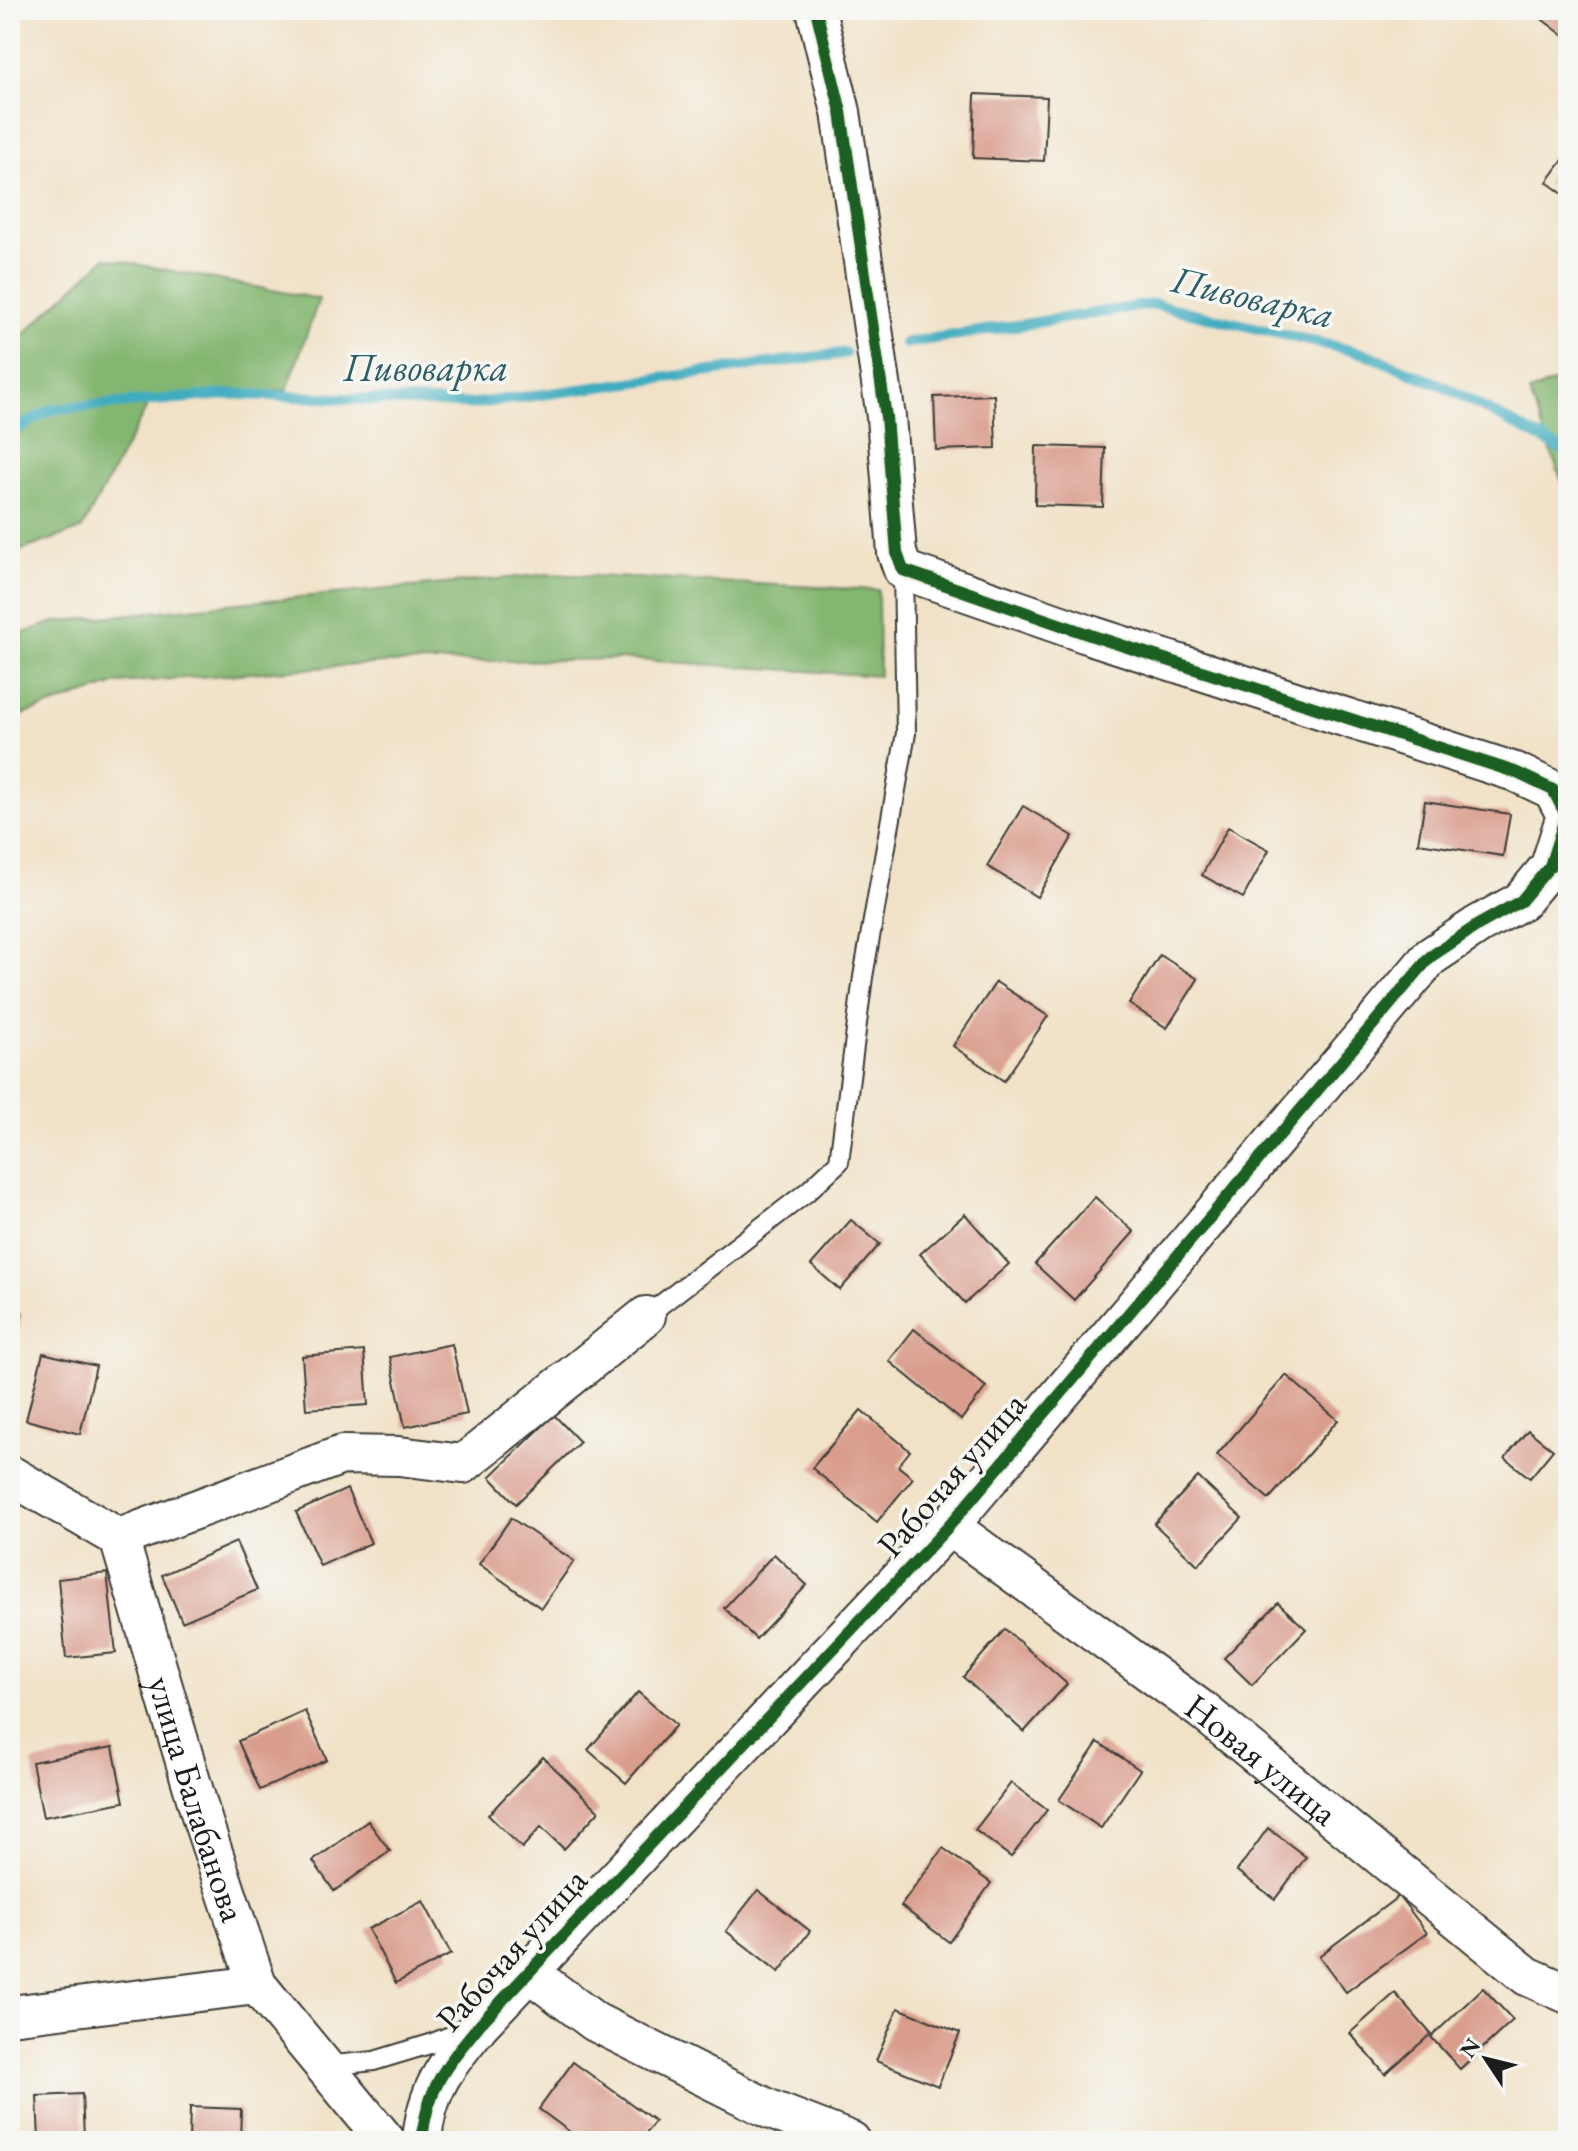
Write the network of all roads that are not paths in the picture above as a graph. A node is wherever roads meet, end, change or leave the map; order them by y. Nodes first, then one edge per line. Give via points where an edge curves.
1 (816, 10) edge
2 (903, 570) junction
3 (1567, 815) edge
4 (646, 1316) joint
5 (10, 1475) edge
6 (949, 1526) junction
7 (119, 1538) junction
8 (527, 1971) junction
9 (257, 1985) junction
10 (1568, 1994) edge
11 (10, 2015) edge
12 (480, 2024) junction
13 (325, 2066) junction
14 (386, 2141) edge
15 (422, 2141) edge
16 (851, 2141) edge

1 - 2 street via 841,112
2 - 3 street via 1515,772 1553,790
2 - 4 lane via 906,733 863,977 839,1162
3 - 6 street, Рабочая улица via 1550,866 1521,901 1430,957
4 - 7 street via 463,1464 342,1455
5 - 7 street
6 - 8 street, Рабочая улица
6 - 10 street, Новая улица via 1203,1711 1527,1976
7 - 9 street, улица Балабанова
8 - 12 street, Рабочая улица
8 - 16 street via 595,2022 769,2109
9 - 11 street
9 - 13 street, улица Балабанова
12 - 13 lane via 374,2061
12 - 15 street, Рабочая улица via 442,2071 424,2117
13 - 14 street, улица Балабанова

